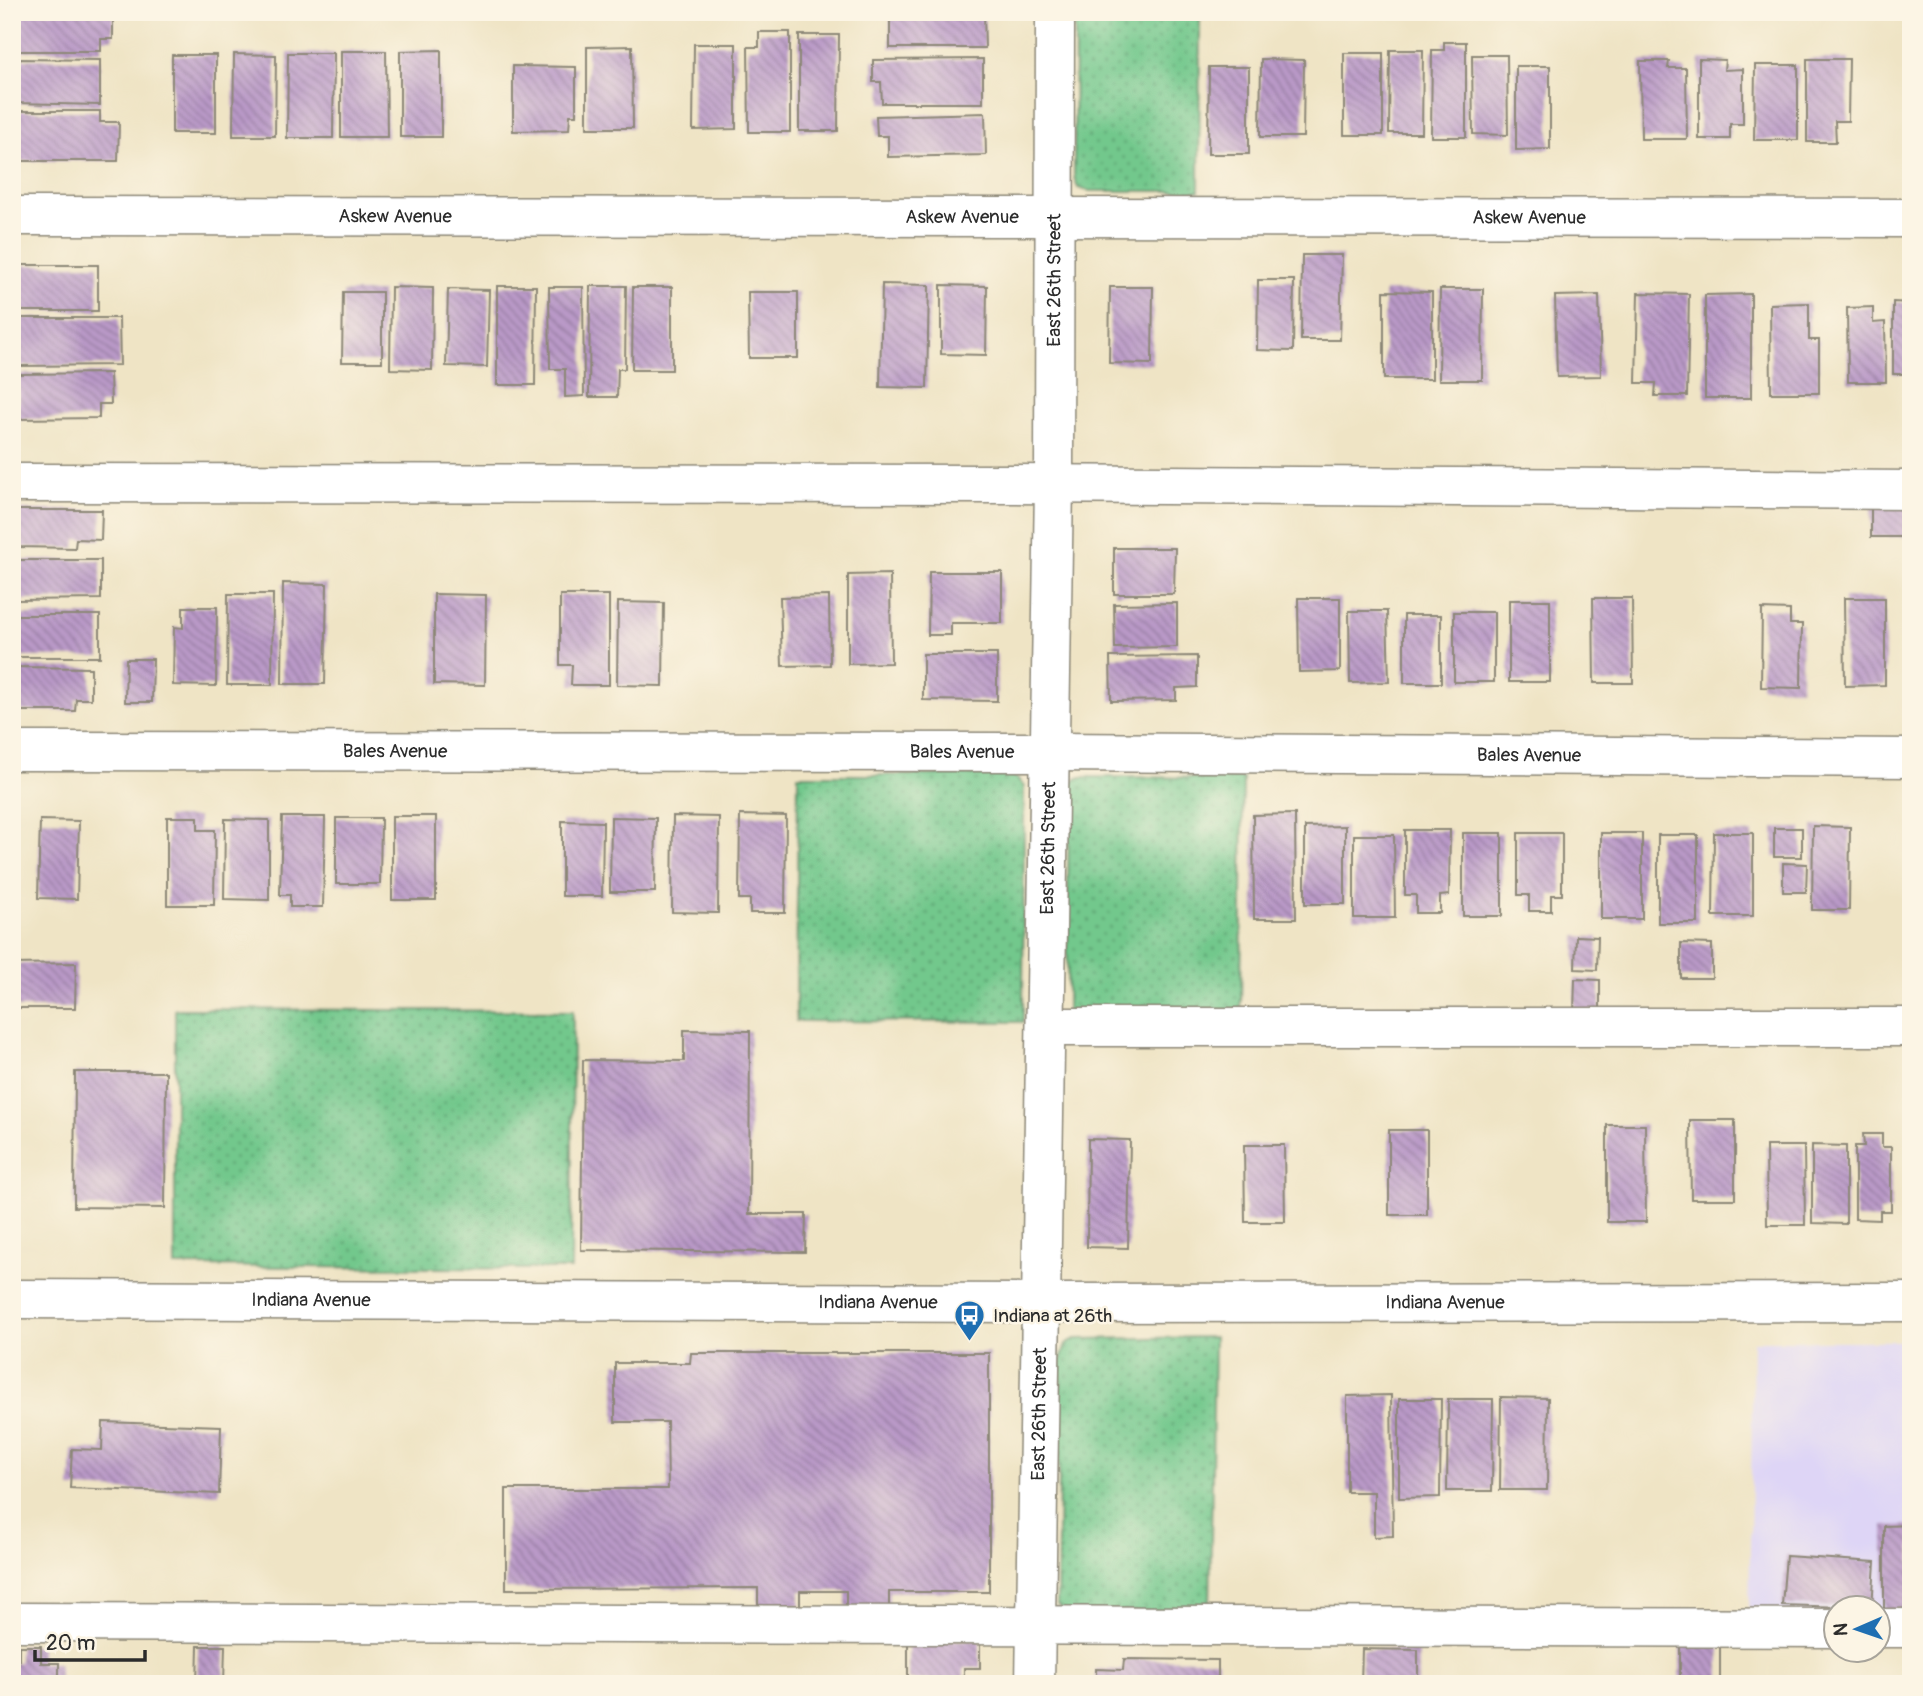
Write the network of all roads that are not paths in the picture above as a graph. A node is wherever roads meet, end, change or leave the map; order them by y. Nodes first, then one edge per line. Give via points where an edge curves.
1 (1055, 12) edge
2 (12, 216) edge
3 (1054, 216) junction
4 (1911, 218) edge
5 (12, 483) edge
6 (1055, 484) junction
7 (1911, 490) edge
8 (12, 751) edge
9 (1051, 752) junction
10 (1911, 758) edge
11 (1046, 1027) junction
12 (1911, 1027) edge
13 (12, 1299) edge
14 (1911, 1302) edge
15 (1042, 1303) junction
16 (12, 1622) edge
17 (1037, 1624) junction
18 (1822, 1628) edge
19 (1892, 1628) edge
20 (1911, 1628) edge
21 (1035, 1684) edge

1 - 3 street, East 26th Street
2 - 3 street, Askew Avenue
3 - 4 street, Askew Avenue
3 - 6 street, East 26th Street
5 - 6 street
6 - 7 street
6 - 9 street, East 26th Street
8 - 9 street, Bales Avenue
9 - 10 street, Bales Avenue
9 - 11 street, East 26th Street
11 - 12 street
11 - 15 street, East 26th Street
13 - 15 street, Indiana Avenue
14 - 15 street, Indiana Avenue
15 - 17 street, East 26th Street
16 - 17 street
17 - 18 street
17 - 21 street, East 26th Street
19 - 20 street

